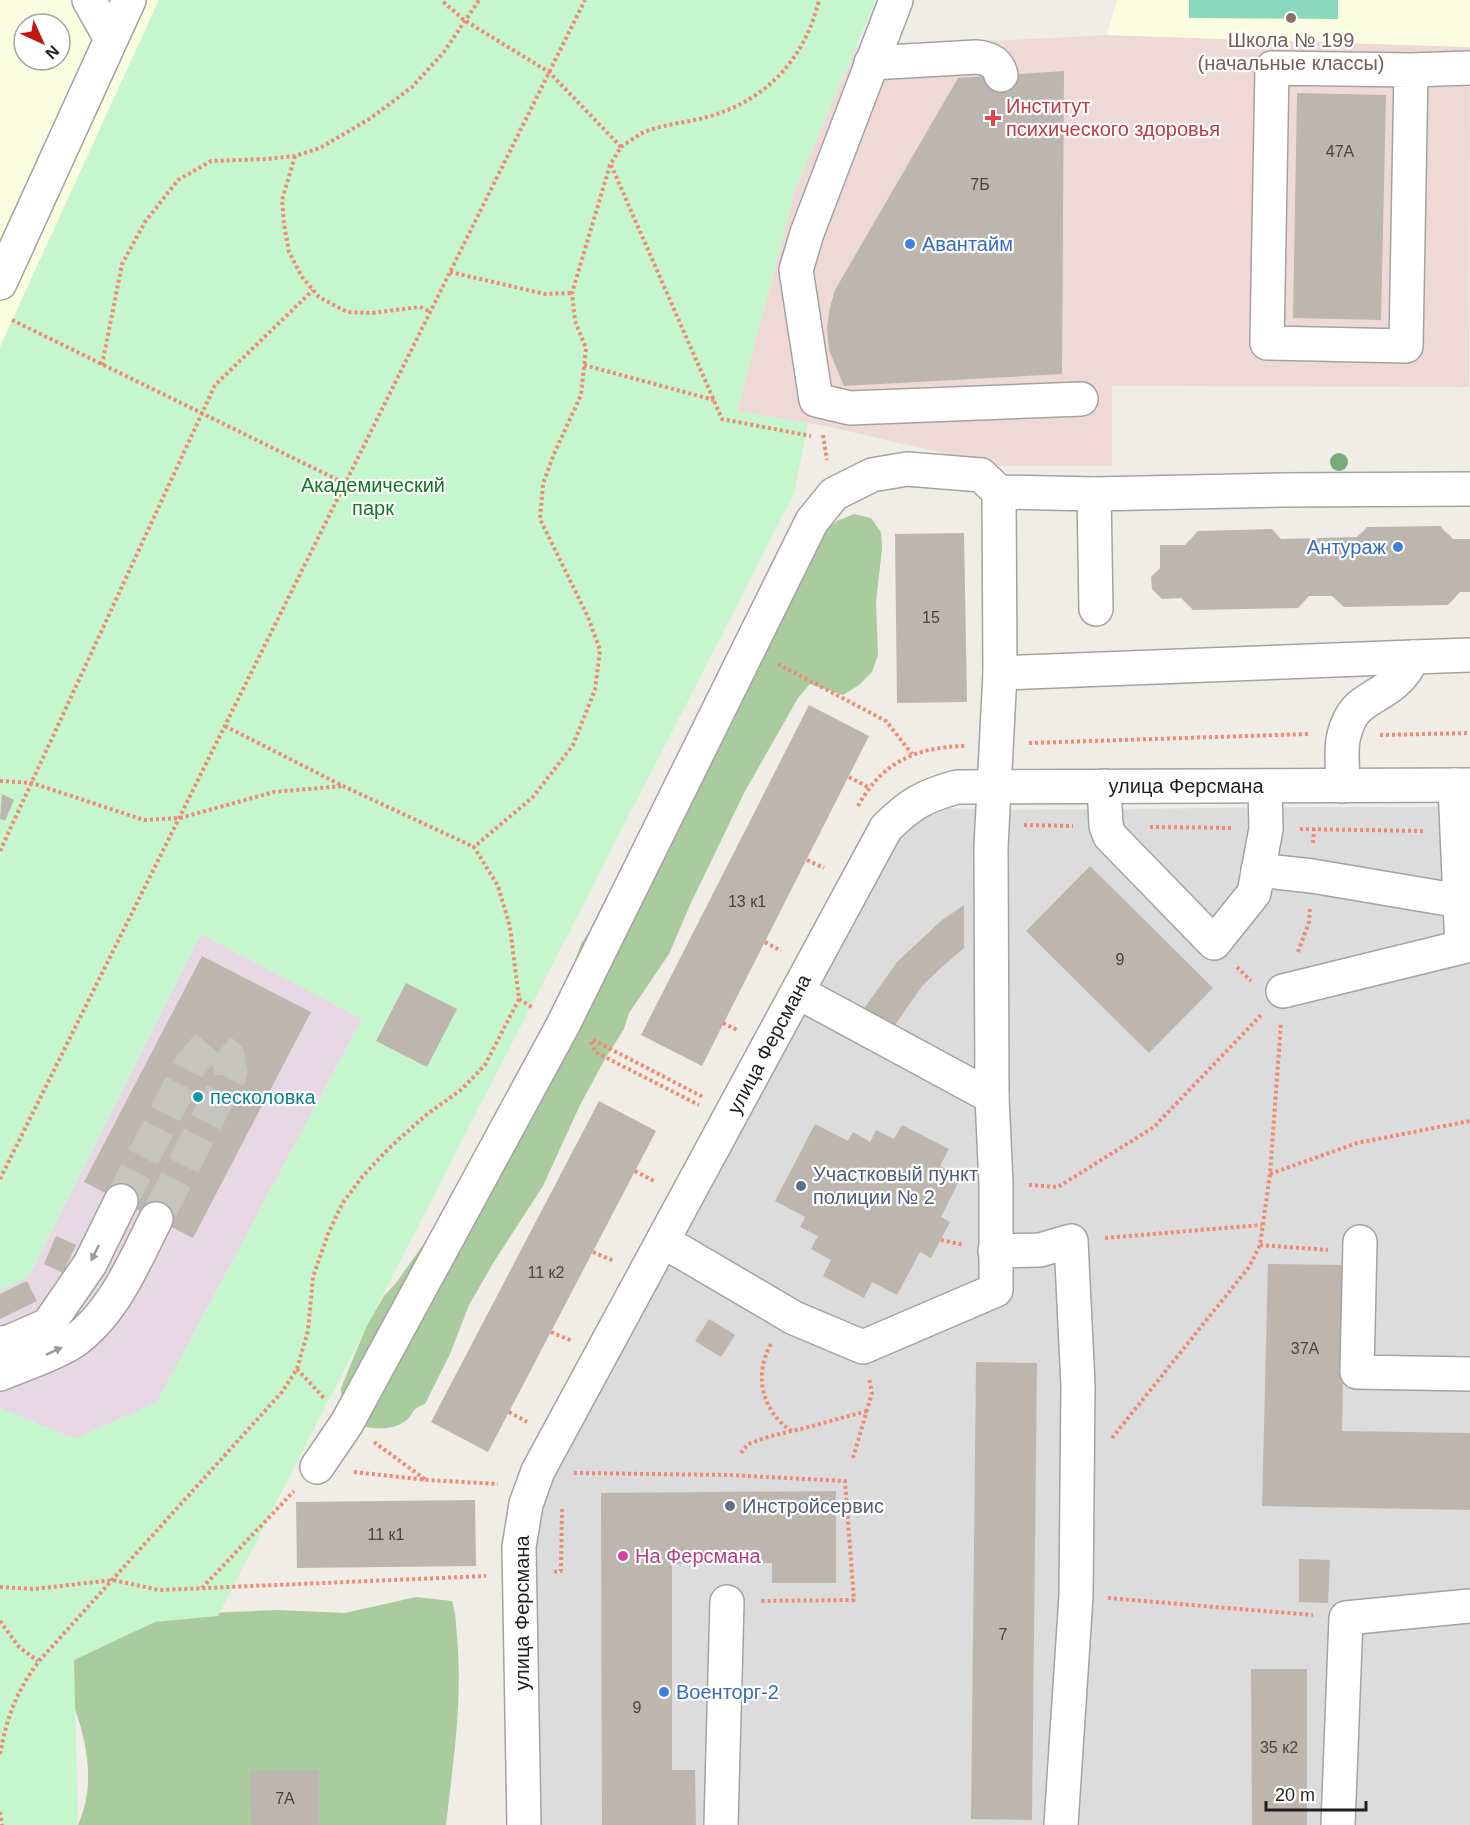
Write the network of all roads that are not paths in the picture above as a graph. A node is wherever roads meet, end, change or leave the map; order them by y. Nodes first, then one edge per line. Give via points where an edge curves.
1 (89, 0) edge
2 (129, 0) edge
3 (896, 0) edge
4 (111, 39) junction
5 (871, 63) junction
6 (1470, 68) edge
7 (1411, 70) junction
8 (1001, 75) dead end
9 (0, 283) edge
10 (1080, 399) dead end
11 (1470, 489) edge
12 (999, 492) junction
13 (1094, 494) junction
14 (1096, 609) dead end
15 (1470, 655) edge
16 (1413, 657) junction
17 (1000, 673) junction
18 (1462, 785) edge
19 (1104, 786) junction
20 (1265, 786) junction
21 (1343, 786) junction
22 (993, 787) junction
23 (1258, 870) junction
24 (1460, 900) junction
25 (798, 992) junction
26 (1278, 997) road end
27 (992, 1097) junction
28 (121, 1201) tunnel mouth
29 (156, 1219) tunnel mouth
30 (663, 1240) junction
31 (1360, 1247) road end
32 (995, 1251) junction
33 (0, 1343) edge
34 (0, 1374) edge
35 (1470, 1374) edge
36 (317, 1467) road end
37 (727, 1602) road end
38 (1470, 1606) edge
39 (524, 1825) edge
40 (721, 1825) edge
41 (1061, 1825) edge
42 (1338, 1825) edge

1 - 4 street
2 - 4 street
3 - 5 street
4 - 9 street
5 - 8 street via 987,58 996,64
5 - 10 street via 796,270 816,400 850,408
6 - 7 street
7 - 7 street via 1272,68 1267,343 1406,346
11 - 13 street
12 - 13 street
12 - 17 street
12 - 36 street via 981,476 907,469 872,475 834,494 812,521 563,1025 347,1423
13 - 14 street
15 - 16 street
16 - 17 street
16 - 21 street via 1393,684 1366,699 1351,716 1343,736
17 - 22 street
18 - 21 street, улица Ферсмана
18 - 24 street via 1457,831
19 - 20 street, улица Ферсмана
19 - 22 street, улица Ферсмана
19 - 23 street via 1110,836 1214,943 1254,893
20 - 21 street, улица Ферсмана
20 - 23 street via 1266,829
22 - 25 street, улица Ферсмана via 957,787 930,795 904,810 886,828
22 - 27 street
23 - 24 street
24 - 26 street via 1462,947
25 - 27 street
25 - 30 street, улица Ферсмана
27 - 32 street
28 -> 33 street via 90,1264 48,1324
34 -> 29 street via 72,1342 100,1317 123,1283
30 - 32 street via 794,1318 863,1347 996,1290
30 - 39 street, улица Ферсмана via 538,1471 526,1504 519,1547
31 - 35 street via 1357,1372
32 - 41 street via 1040,1250 1071,1241 1078,1385 1076,1596
37 - 40 street
38 - 42 street via 1347,1618

